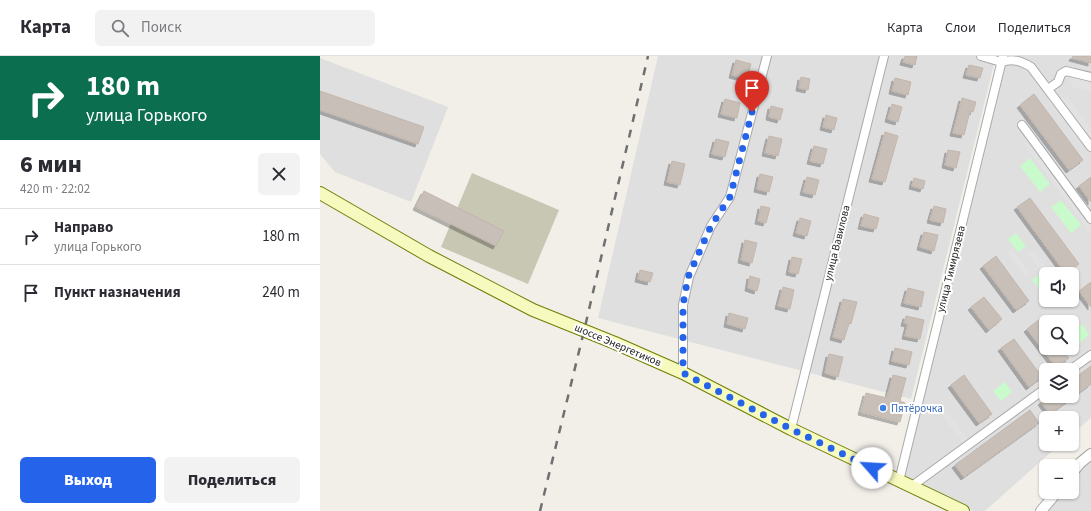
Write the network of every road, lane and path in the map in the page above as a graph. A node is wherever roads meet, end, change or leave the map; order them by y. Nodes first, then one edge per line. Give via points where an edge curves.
1 (767, 56) edge
2 (884, 56) edge
3 (982, 56) edge
4 (1002, 59) edge
5 (1091, 77) edge
6 (1048, 89) junction
7 (1022, 125) dead end
8 (1091, 147) edge
9 (320, 193) edge
10 (1091, 219) edge
11 (1091, 355) edge
12 (1079, 364) edge
13 (683, 373) junction
14 (1039, 393) edge
15 (791, 429) junction
16 (1091, 454) edge
17 (1079, 464) edge
18 (899, 481) junction
19 (912, 486) junction
20 (1050, 499) edge
21 (963, 511) edge
22 (1041, 511) edge

1 - 13 street via 730,197 711,226 688,277 683,305
2 - 15 street, улица Вавилова
3 - 4 street
4 - 6 street via 1021,61 1031,67
4 - 18 street, улица Тимирязева
5 - 6 street via 1066,71 1061,74 1058,82
6 - 8 street
7 - 10 street
9 - 13 main road, шоссе Энергетиков via 429,256 533,310
11 - 12 street
13 - 15 main road, шоссе Энергетиков
14 - 19 street
15 - 18 main road, шоссе Энергетиков
16 - 17 street
18 - 19 main road, шоссе Энергетиков
19 - 21 main road, шоссе Энергетиков
20 - 22 street

